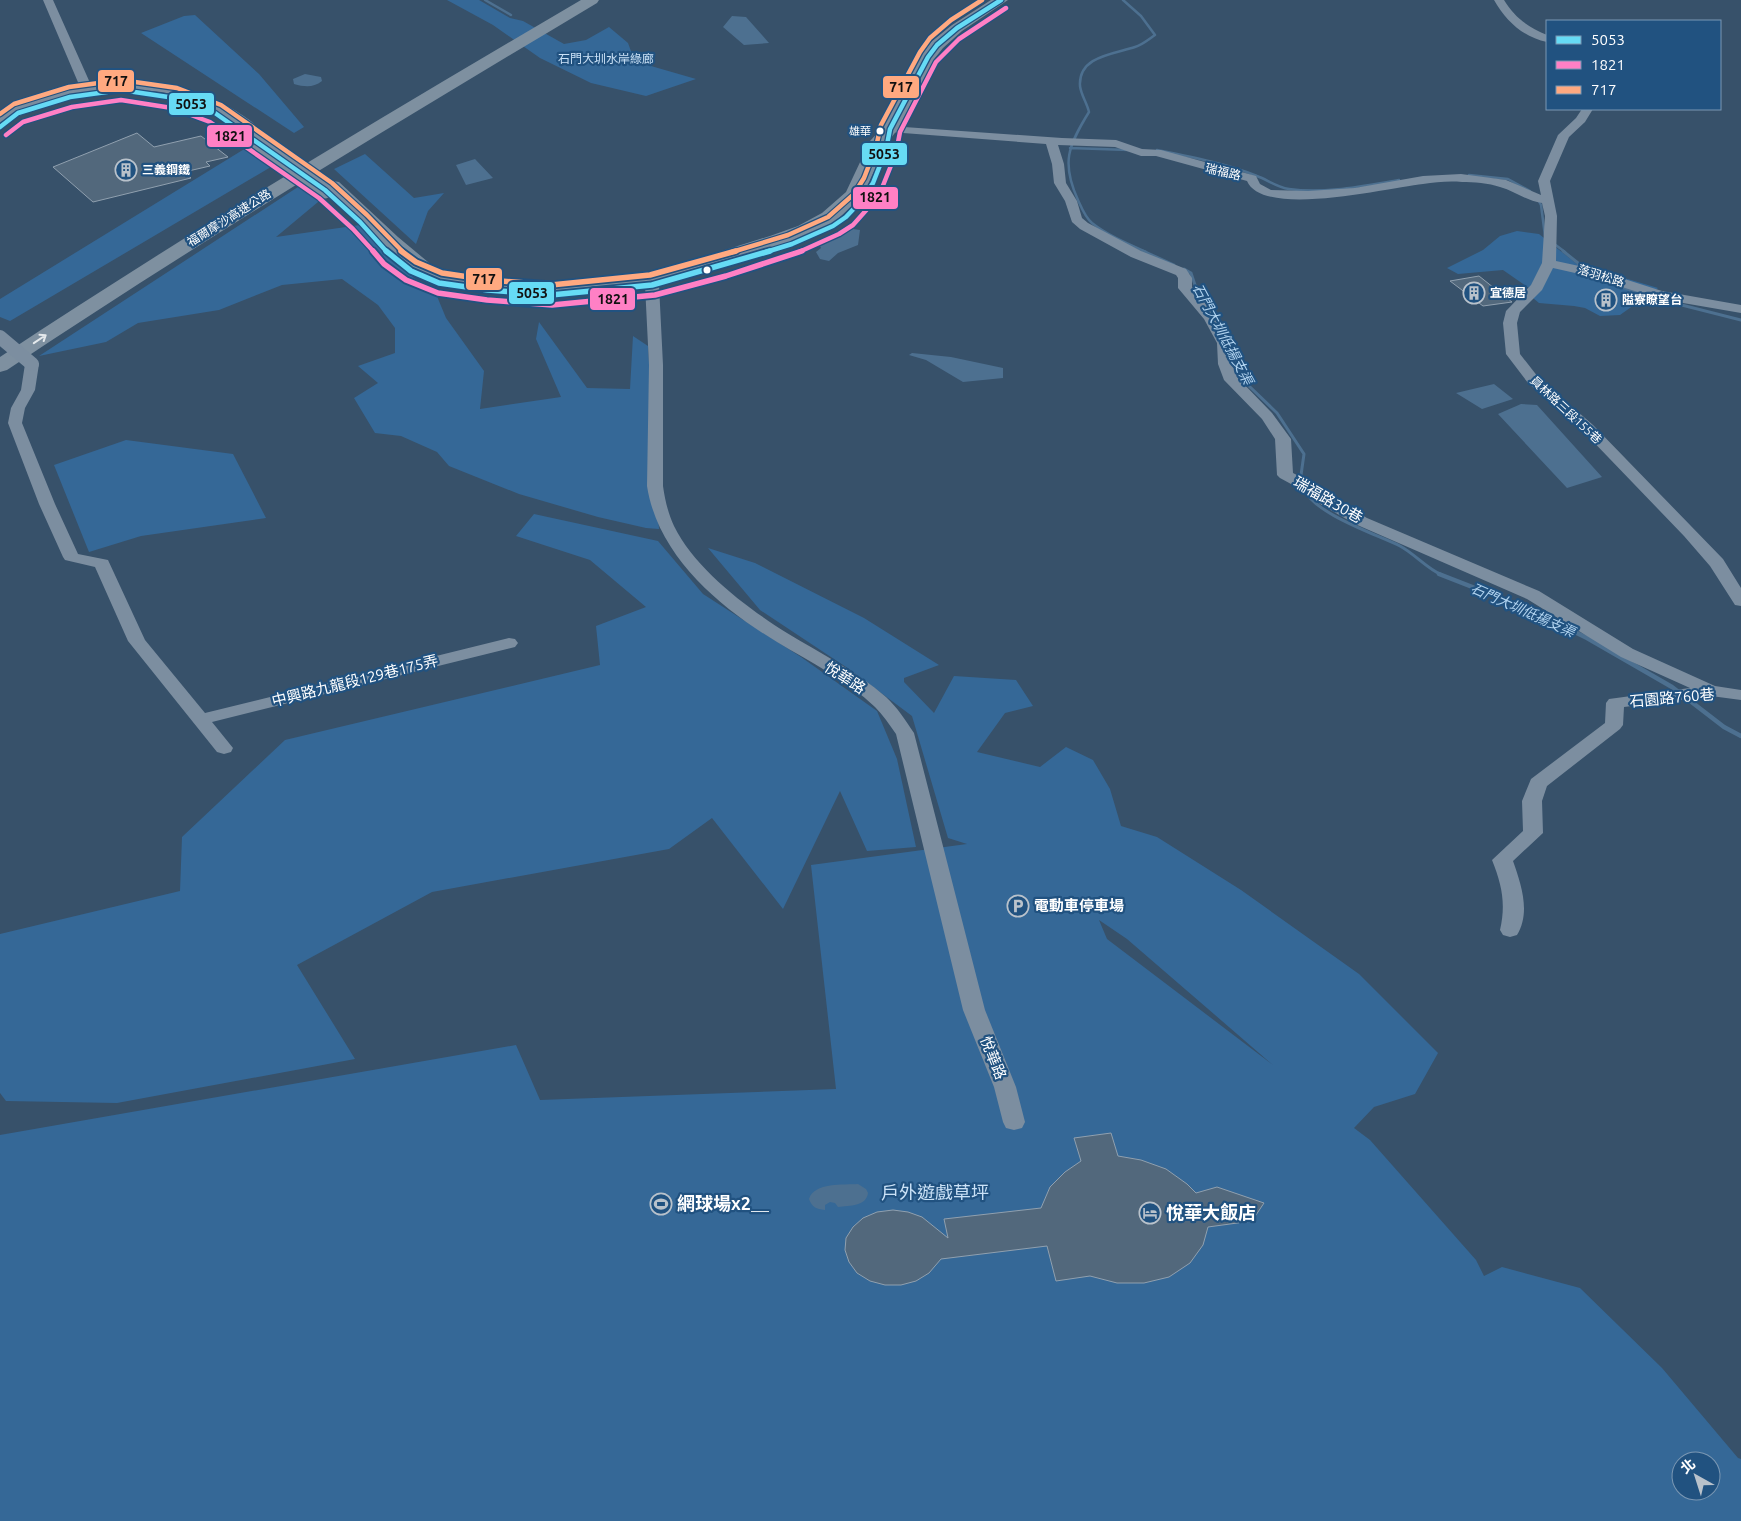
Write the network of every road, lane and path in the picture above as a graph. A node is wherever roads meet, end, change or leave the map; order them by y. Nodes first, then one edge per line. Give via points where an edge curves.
1 (48, 0) edge
2 (572, 0) edge
3 (592, 0) edge
4 (1001, 0) edge
5 (1499, 0) edge
6 (539, 25) junction
7 (1546, 38) edge
8 (88, 92) junction
9 (1586, 110) edge
10 (0, 118) edge
11 (0, 127) edge
12 (890, 129) junction
13 (1051, 141) junction
14 (1541, 199) junction
15 (1550, 240) joint
16 (1549, 263) junction
17 (1582, 270) joint
18 (105, 276) dead end
19 (651, 282) junction
20 (1741, 308) edge
21 (8, 335) edge
22 (0, 344) edge
23 (0, 366) edge
24 (1741, 601) edge
25 (508, 643) dead end
26 (1711, 692) junction
27 (1741, 696) edge
28 (201, 720) junction
29 (224, 748) dead end
30 (1510, 930) dead end
31 (1014, 1122) dead end

1 - 8 street
2 - 6 highway, 福爾摩沙高速公路
3 - 6 highway, 福爾摩沙高速公路
4 - 12 main road via 956,28 938,45
5 - 7 street via 1508,17
6 - 18 highway, 福爾摩沙高速公路 via 286,166
23 -> 6 highway, 福爾摩沙高速公路 via 160,261
8 - 10 main road via 33,103
8 - 11 main road via 18,113
8 - 19 main road, bridge via 121,90 158,94 220,112 329,188 391,257 411,271 439,283 551,295 596,292
9 - 14 street, 員林路三段155巷 via 1581,120 1564,135 1544,182
12 - 13 street, 瑞福路
12 - 19 main road via 874,183 846,217 832,226 792,244
13 - 14 street, 瑞福路 via 1116,144 1252,179 1254,186 1284,196 1355,192 1423,180 1461,178 1502,183
13 - 26 street, 瑞福路30巷 via 1060,183 1071,201 1076,219 1136,254 1181,272 1185,288 1210,318 1224,343 1231,380 1267,416 1283,439 1285,476 1361,521 1533,595 1627,653
14 - 15 street, 員林路三段155巷 via 1551,216
15 - 16 street, 員林路三段155巷
16 - 17 street, 落羽松路
16 - 24 street, 員林路三段155巷 via 1537,288 1513,311 1510,323 1513,354 1532,380 1588,428 1690,533 1717,563
17 - 20 street, 落羽松路 via 1660,295
19 - 31 street, 悅華路 via 656,366 655,486 657,505 670,536 694,566 729,600 765,627 854,682 880,702 905,733 974,1010 1005,1087
21 - 22 highway
21 - 28 street, bridge via 32,364 28,390 18,408 15,424 71,557 102,564 137,641
25 - 28 street, 中興路九龍段129巷175弄
26 - 27 street, 石園路760巷
26 - 30 street, 石園路760巷 via 1615,703 1614,725 1538,783 1532,801 1533,832 1502,860 1512,886 1515,911
28 - 29 street

